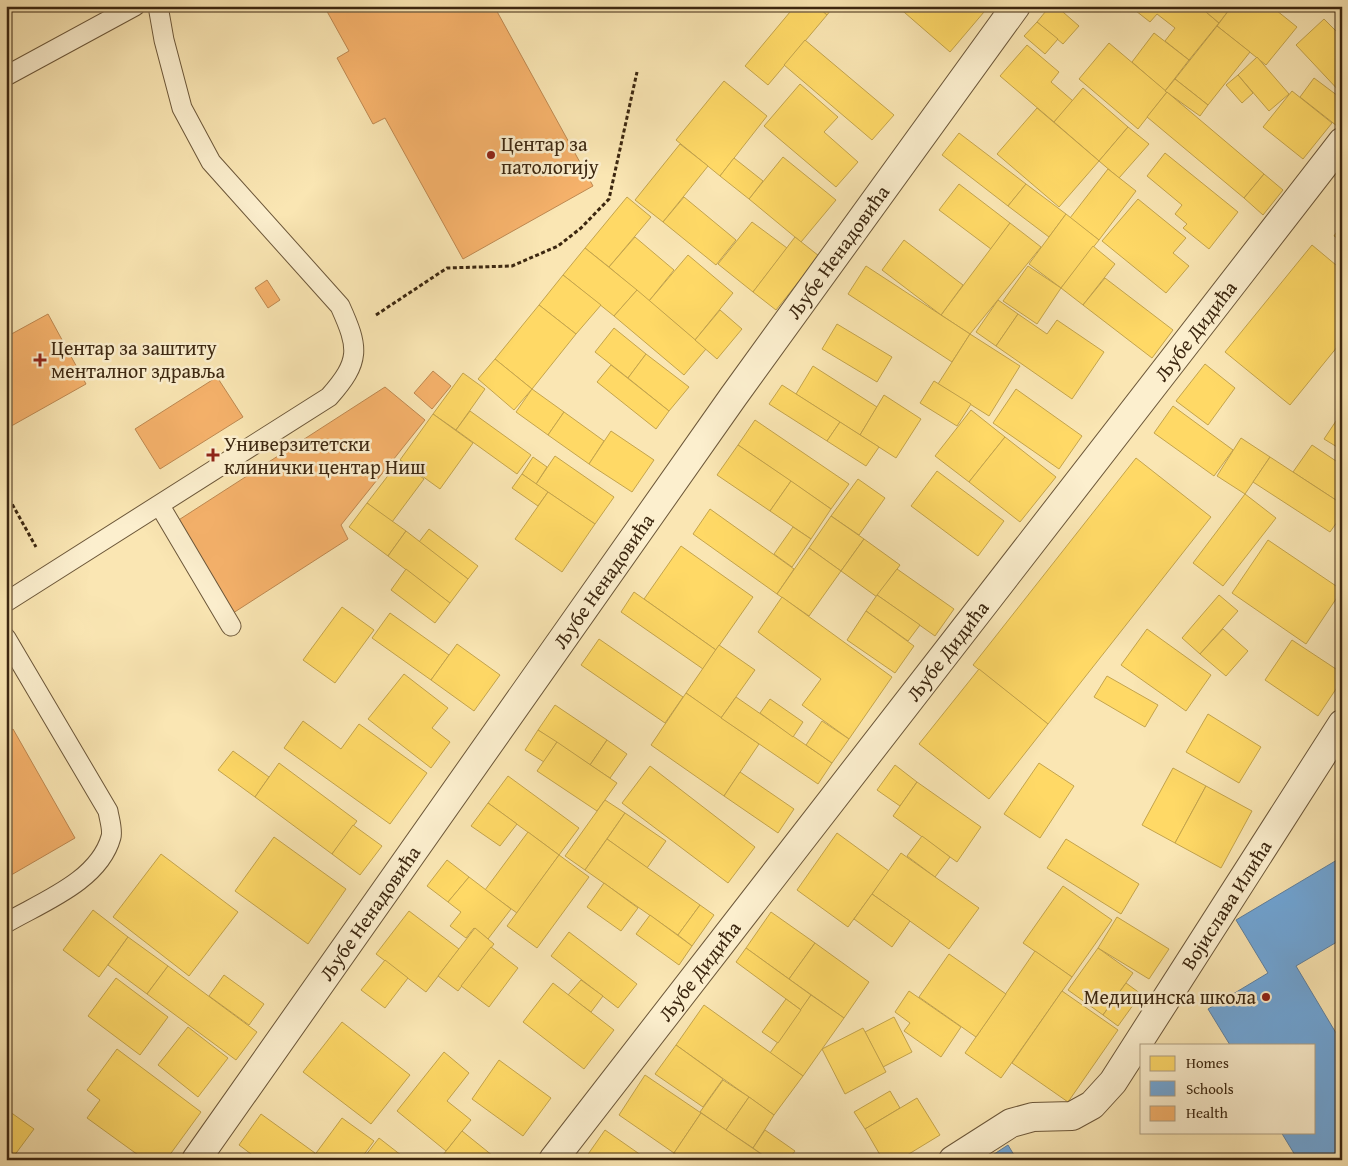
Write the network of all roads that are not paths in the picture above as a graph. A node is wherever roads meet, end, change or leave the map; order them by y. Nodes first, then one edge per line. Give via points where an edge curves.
1 (135, 6) edge
2 (158, 6) edge
3 (1016, 6) edge
4 (6, 76) edge
5 (1342, 142) edge
6 (160, 506) junction
7 (6, 602) edge
8 (231, 626) dead end
9 (6, 638) edge
10 (1342, 724) edge
11 (6, 924) edge
12 (196, 1160) edge
13 (553, 1160) edge
14 (953, 1160) edge

1 - 4 lane
2 - 6 lane via 182,108 211,162 340,306 352,332 355,354 346,378 329,397
3 - 12 street, Љубе Ненадовића via 728,405
5 - 13 street, Љубе Дидића
6 - 7 lane
6 - 8 lane
9 - 11 lane via 108,811 112,835 104,854 87,874
10 - 14 street, Војислава Илића via 1113,1082 1092,1105 1072,1116 1011,1122

